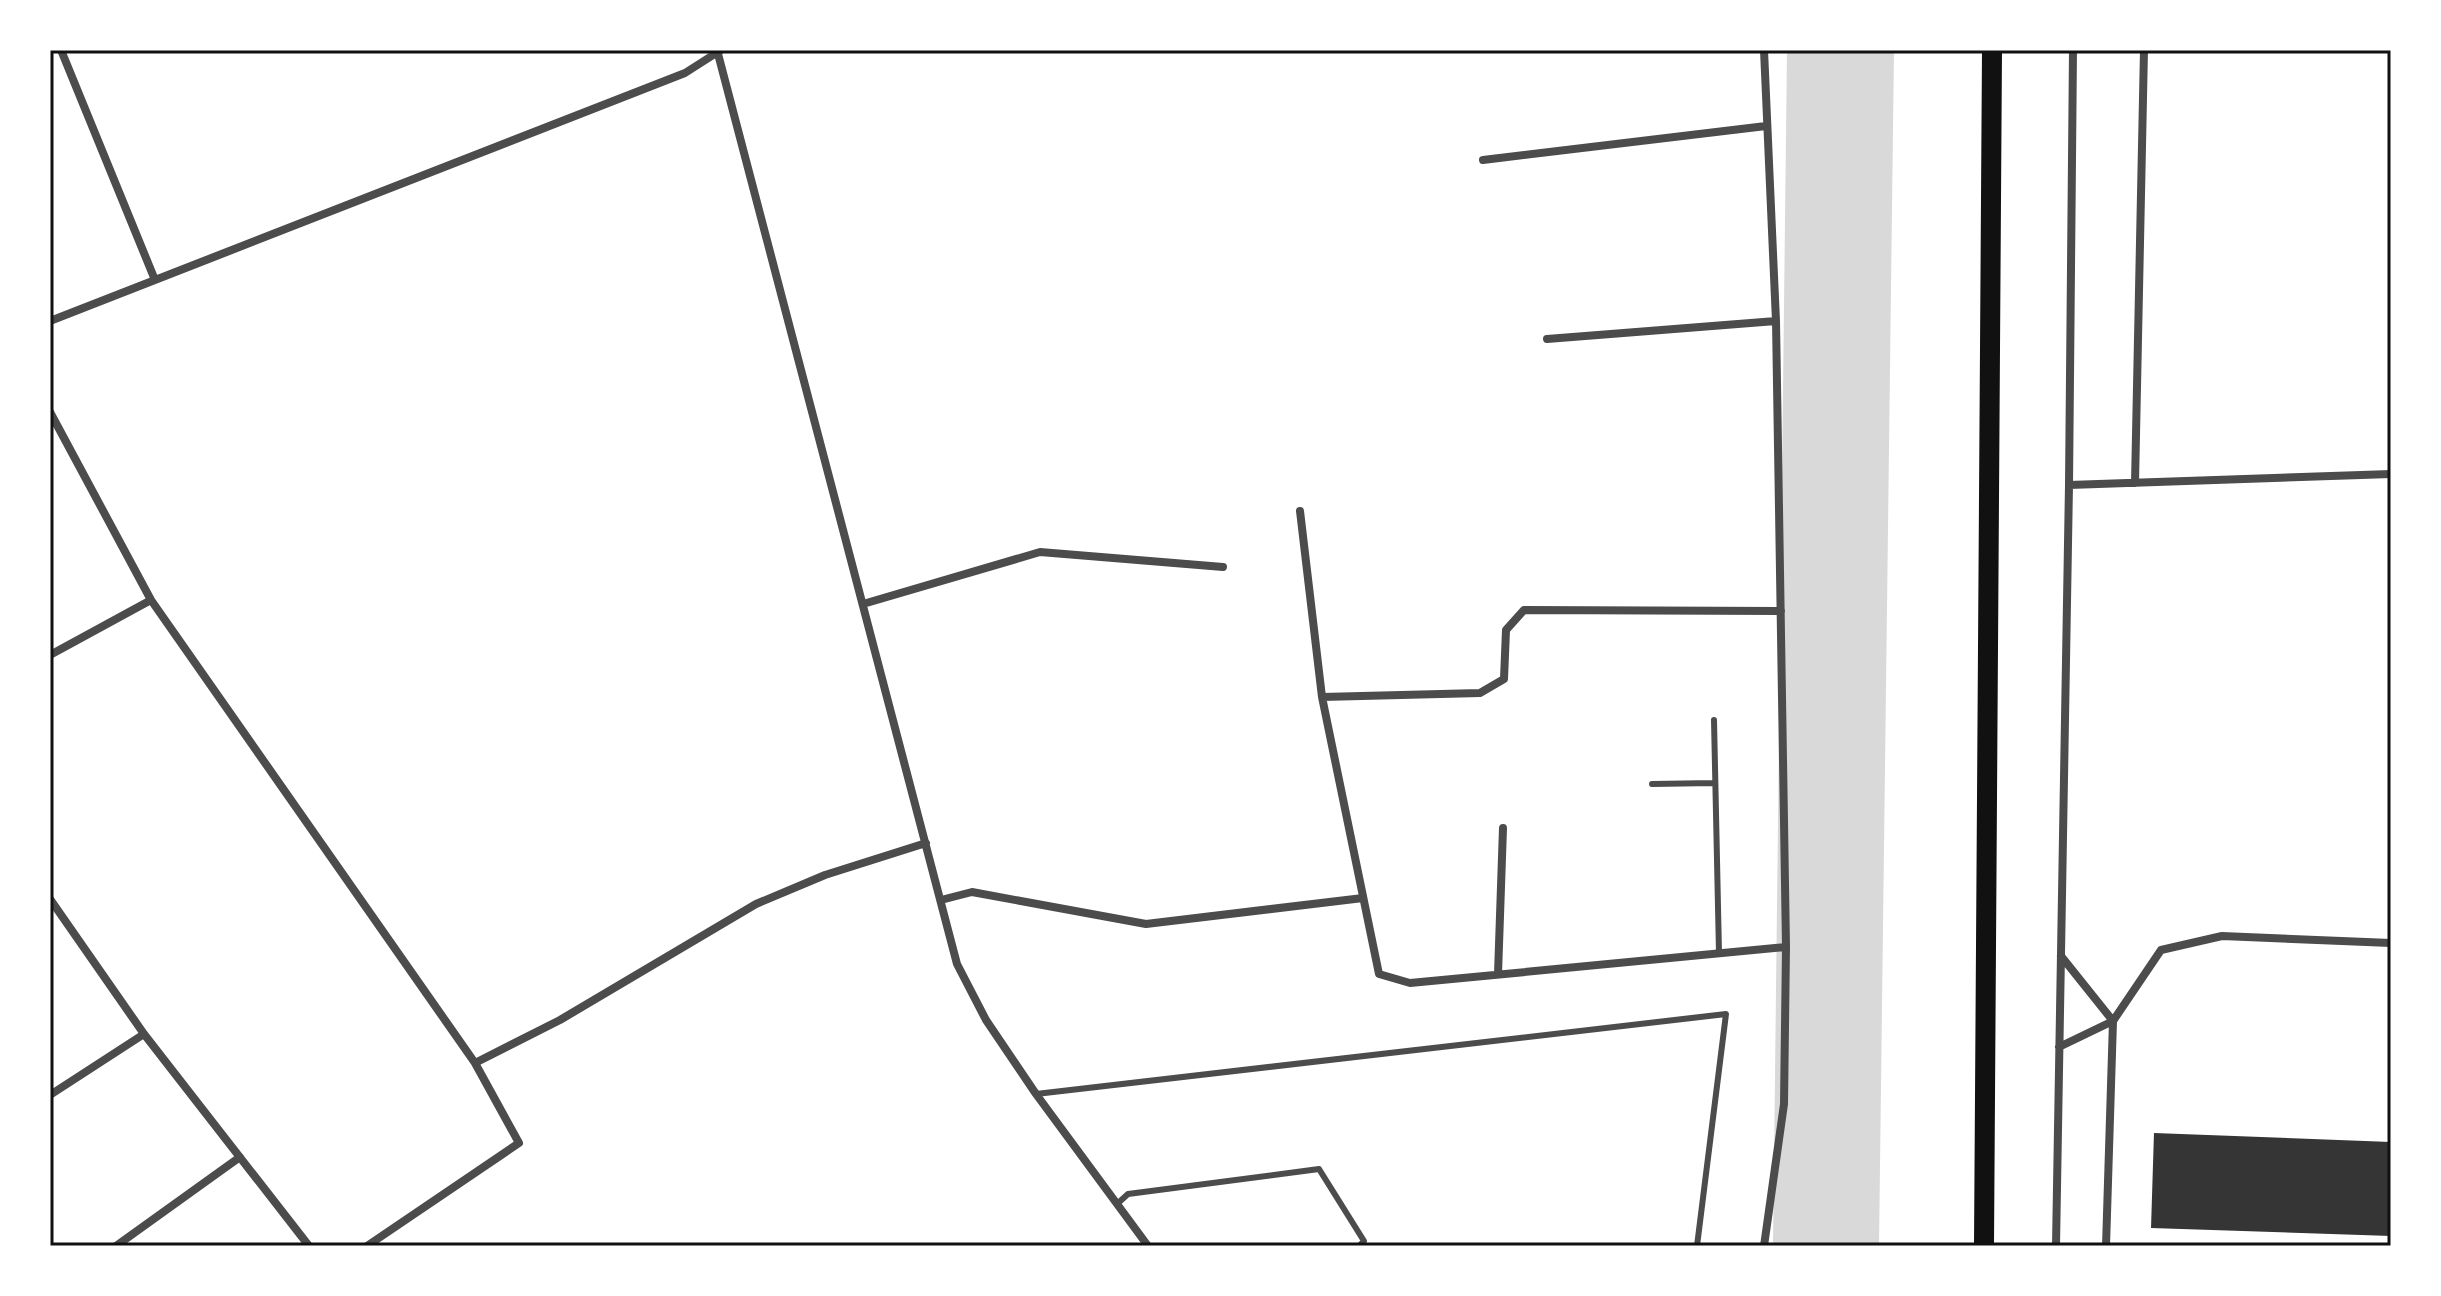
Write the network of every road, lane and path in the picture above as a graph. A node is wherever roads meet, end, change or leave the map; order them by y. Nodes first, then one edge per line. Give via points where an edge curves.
1 (61, 50) edge
2 (1764, 50) edge
3 (1992, 50) edge
4 (2073, 50) edge
5 (2144, 50) edge
6 (719, 51) edge
7 (1766, 126) junction
8 (1483, 160) dead end
9 (155, 280) junction
10 (50, 321) edge
11 (1776, 321) junction
12 (1547, 339) dead end
13 (50, 412) edge
14 (2391, 474) edge
15 (2135, 483) junction
16 (2069, 485) junction
17 (1300, 511) dead end
18 (1223, 567) dead end
19 (151, 600) junction
20 (863, 604) junction
21 (1781, 611) junction
22 (50, 655) edge
23 (1322, 697) junction
24 (1714, 720) dead end
25 (1714, 783) junction
26 (1652, 784) dead end
27 (1503, 828) dead end
28 (926, 843) junction
29 (1363, 898) junction
30 (50, 899) edge
31 (941, 900) junction
32 (2391, 943) edge
33 (1786, 947) junction
34 (1719, 953) junction
35 (2061, 955) junction
36 (1498, 974) junction
37 (2113, 1021) junction
38 (144, 1034) junction
39 (2059, 1047) junction
40 (475, 1063) junction
41 (1036, 1094) junction
42 (50, 1095) edge
43 (240, 1157) junction
44 (1117, 1204) junction
45 (116, 1246) edge
46 (309, 1246) edge
47 (367, 1246) edge
48 (1148, 1246) edge
49 (1359, 1246) edge
50 (1697, 1246) edge
51 (1764, 1246) edge
52 (1984, 1246) edge
53 (2056, 1246) edge
54 (2106, 1246) edge

1 - 9 street
2 - 7 street
3 - 52 main road
4 - 16 street
5 - 15 street
6 - 9 street via 685,73
6 - 20 street
7 - 8 street
7 - 11 street
9 - 10 street
11 - 12 street
11 - 21 street
13 - 19 street
14 - 15 street
15 - 16 street
16 - 35 street
17 - 23 street
18 - 20 street via 1040,552
19 - 22 street
19 - 40 street
20 - 28 street
21 - 23 street via 1524,610 1506,630 1504,679 1480,693
21 - 33 street
23 - 29 street
24 - 25 lane
25 - 26 lane
25 - 34 lane
27 - 36 street
28 - 31 street
28 - 40 street via 756,904 560,1020
29 - 31 street via 1146,924 972,892
29 - 36 street via 1379,974 1410,983
30 - 38 street
31 - 41 street via 957,964 986,1020
32 - 37 street via 2222,936 2161,950
33 - 34 street
33 - 51 street via 1784,1104
34 - 36 street
35 - 37 street
35 - 39 street
37 - 39 street
37 - 54 street
38 - 42 street
38 - 43 street
39 - 53 street
40 - 47 street via 519,1143
41 - 44 street
41 - 50 lane via 1726,1014
43 - 45 street
43 - 46 street
44 - 48 street
44 - 49 lane via 1128,1194 1319,1169 1364,1241

